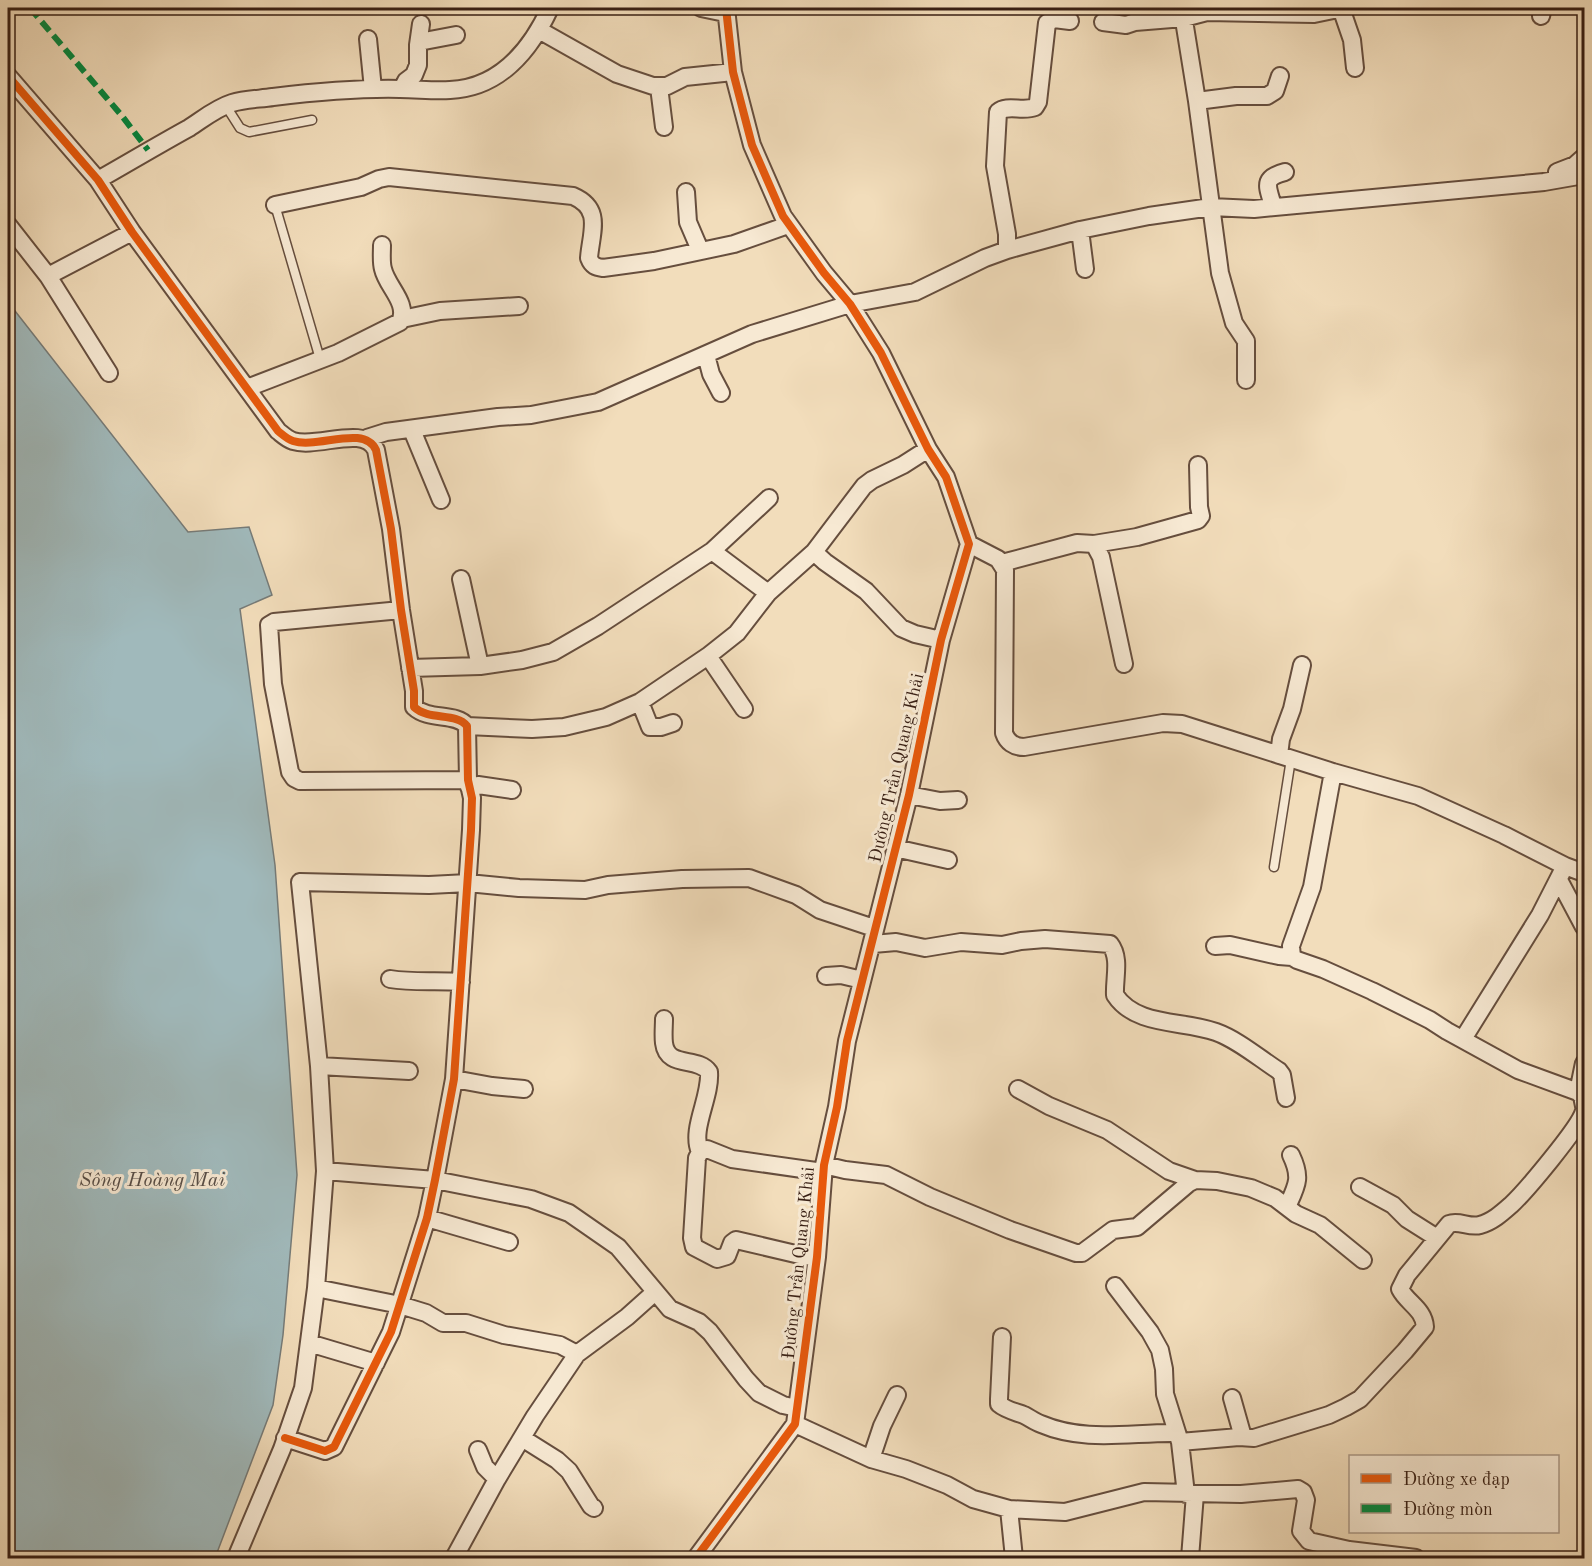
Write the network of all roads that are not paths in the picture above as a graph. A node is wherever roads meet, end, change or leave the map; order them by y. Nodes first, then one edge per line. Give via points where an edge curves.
1 (550, 8) edge
2 (701, 8) edge
3 (1342, 8) edge
4 (726, 10) edge
5 (1276, 10) edge
6 (1183, 13) edge
7 (1070, 21) dead end
8 (1103, 22) dead end
9 (421, 24) dead end
10 (539, 30) junction
11 (456, 35) dead end
12 (368, 39) dead end
13 (419, 42) junction
14 (1355, 68) dead end
15 (732, 72) junction
16 (8, 76) edge
17 (1280, 76) dead end
18 (659, 87) junction
19 (373, 89) junction
20 (402, 89) junction
21 (1197, 101) junction
22 (226, 106) junction
23 (312, 120) dead end
24 (664, 127) dead end
25 (1584, 157) edge
26 (1285, 171) dead end
27 (1584, 175) edge
28 (98, 180) junction
29 (1544, 182) junction
30 (686, 192) dead end
31 (275, 205) joint
32 (1274, 206) junction
33 (1211, 207) junction
34 (8, 225) edge
35 (788, 225) junction
36 (1080, 231) junction
37 (132, 232) junction
38 (382, 245) dead end
39 (700, 250) junction
40 (1007, 250) junction
41 (1085, 269) dead end
42 (48, 276) junction
43 (850, 304) junction
44 (519, 306) dead end
45 (402, 319) junction
46 (706, 355) junction
47 (320, 359) junction
48 (109, 373) dead end
49 (1246, 380) dead end
50 (247, 388) junction
51 (721, 393) dead end
52 (412, 430) junction
53 (367, 438) junction
54 (928, 449) junction
55 (1198, 465) dead end
56 (769, 498) dead end
57 (441, 500) dead end
58 (969, 544) junction
59 (1094, 544) junction
60 (712, 551) junction
61 (814, 552) junction
62 (1002, 563) junction
63 (461, 579) dead end
64 (768, 593) junction
65 (401, 610) junction
66 (941, 640) junction
67 (708, 656) junction
68 (1124, 664) dead end
69 (1302, 665) dead end
70 (480, 666) junction
71 (410, 668) junction
72 (640, 702) junction
73 (744, 709) dead end
74 (673, 723) dead end
75 (467, 726) junction
76 (1285, 757) junction
77 (1333, 772) junction
78 (469, 784) junction
79 (512, 790) dead end
80 (909, 795) junction
81 (958, 800) dead end
82 (895, 848) junction
83 (948, 860) dead end
84 (1274, 867) dead end
85 (1562, 873) junction
86 (1584, 873) edge
87 (468, 883) junction
88 (1584, 927) edge
89 (874, 936) junction
90 (1215, 946) dead end
91 (1292, 957) junction
92 (826, 976) dead end
93 (390, 979) dead end
94 (862, 980) junction
95 (461, 982) junction
96 (664, 1018) dead end
97 (1463, 1039) junction
98 (1584, 1063) edge
99 (319, 1066) junction
100 (409, 1071) dead end
101 (454, 1079) junction
102 (524, 1089) dead end
103 (1018, 1089) dead end
104 (1286, 1098) dead end
105 (1582, 1103) edge
106 (700, 1152) junction
107 (1291, 1155) dead end
108 (824, 1169) junction
109 (325, 1171) junction
110 (435, 1180) junction
111 (1195, 1180) junction
112 (1360, 1187) dead end
113 (1287, 1208) junction
114 (427, 1218) junction
115 (1437, 1238) junction
116 (509, 1242) dead end
117 (817, 1257) junction
118 (1363, 1260) dead end
119 (1115, 1286) dead end
120 (316, 1288) junction
121 (656, 1292) junction
122 (400, 1305) junction
123 (1002, 1337) dead end
124 (309, 1343) junction
125 (577, 1354) junction
126 (376, 1363) junction
127 (897, 1395) dead end
128 (1232, 1398) dead end
129 (796, 1416) junction
130 (1177, 1436) junction
131 (1243, 1437) junction
132 (285, 1438) junction
133 (522, 1438) junction
134 (478, 1450) dead end
135 (872, 1459) junction
136 (497, 1479) junction
137 (1190, 1494) junction
138 (594, 1508) dead end
139 (1009, 1509) junction
140 (236, 1558) edge
141 (454, 1558) edge
142 (696, 1558) edge
143 (1014, 1558) edge
144 (1190, 1558) edge
145 (1416, 1558) edge

1 - 10 street
2 - 4 street
3 - 5 street via 1314,14
3 - 14 street
4 - 15 street
5 - 6 street
6 - 8 street via 1126,26
6 - 21 street
7 - 40 street via 1047,23 1035,107 1003,108 998,112 995,166
9 - 13 street
10 - 18 street via 617,74
10 - 20 street via 506,70 481,84 451,90
11 - 13 street
12 - 19 street
13 - 20 street via 417,71
15 - 18 street via 685,77
15 - 35 street via 752,144
16 - 28 street
17 - 21 street via 1268,96
18 - 24 street
19 - 20 street
19 - 22 street via 298,94
21 - 33 street
22 - 23 lane via 240,128 249,132
22 - 28 street
25 - 29 street
26 - 32 street via 1269,179
27 - 29 street
28 - 37 street
29 - 32 street
30 - 39 street via 688,222
31 - 39 street via 355,189 389,177 528,190 573,196 587,205 594,219 589,258 597,267 654,261
31 - 47 lane
32 - 33 street
33 - 36 street
33 - 49 street via 1222,285 1234,323 1246,341
34 - 42 street
35 - 39 street via 734,244
35 - 43 street
36 - 40 street
36 - 41 street
37 - 42 street
37 - 50 street
38 - 45 street via 383,269 401,307
40 - 43 street via 915,292
42 - 48 street
43 - 46 street via 752,334
43 - 54 street via 881,353
44 - 45 street via 440,311
45 - 47 street
46 - 51 street
46 - 52 street via 598,402
47 - 50 street
50 - 53 street via 278,431 294,442
52 - 53 street
52 - 57 street
53 - 65 street via 376,450
54 - 58 street via 946,477
54 - 61 street via 864,486
55 - 59 street via 1198,520
56 - 60 street
58 - 62 street
58 - 66 street, Đường Trần Quang Khải
59 - 62 street via 1077,543
59 - 68 street via 1101,556
60 - 64 street
60 - 70 street via 563,647 541,656
61 - 64 street
61 - 66 street via 866,591 901,628
62 - 76 street via 1004,733 1012,744 1024,747 1175,723
63 - 70 street
64 - 67 street via 737,633
65 - 71 street
65 - 78 street via 269,625 273,684 290,772 300,781
66 - 80 street, Đường Trần Quang Khải
67 - 72 street
67 - 73 street
69 - 76 street via 1281,739
70 - 71 street
71 - 75 street via 414,707 423,714 461,720
72 - 74 street via 650,727
72 - 75 street via 606,717 564,727
75 - 78 street
76 - 77 street
76 - 84 lane
77 - 85 street via 1418,796 1504,835
77 - 91 street via 1312,886 1291,946
78 - 79 street
78 - 87 street via 472,798
80 - 81 street
80 - 82 street, Đường Trần Quang Khải
82 - 83 street
82 - 89 street, Đường Trần Quang Khải
85 - 86 street
85 - 88 street
85 - 97 street
87 - 89 street via 585,890 669,880 749,878 796,895
87 - 95 street
87 - 99 street via 300,882
89 - 94 street, Đường Trần Quang Khải
89 - 104 street via 926,948 961,942 1002,945 1045,939 1110,944 1116,962 1115,995 1128,1010 1225,1037 1279,1071
90 - 91 street via 1230,945
91 - 97 street via 1354,982
92 - 94 street
93 - 95 street
94 - 108 street, Đường Trần Quang Khải
95 - 101 street
96 - 106 street via 664,1045 668,1053 677,1061 700,1063 709,1072 696,1140
97 - 105 street
98 - 105 street
99 - 100 street
99 - 109 street
101 - 102 street
101 - 110 street
103 - 111 street via 1107,1130 1169,1171
105 - 115 street via 1574,1129 1509,1207 1479,1226 1449,1224
106 - 108 street via 707,1149 732,1159
106 - 117 street via 694,1247 717,1260 727,1256 736,1240
107 - 113 street via 1299,1179
108 - 111 street via 886,1175 1010,1230 1076,1253 1082,1253 1113,1230 1137,1227
108 - 117 street, Đường Trần Quang Khải
109 - 110 street
109 - 120 street
110 - 114 street
110 - 121 street via 531,1199 569,1213 618,1247
111 - 113 street via 1251,1188
112 - 115 street via 1393,1205
113 - 118 street via 1320,1225
114 - 116 street
114 - 122 street
115 - 131 street via 1400,1289 1423,1316 1425,1327 1360,1399 1329,1415 1277,1432
117 - 129 street, Đường Trần Quang Khải
119 - 130 street via 1160,1350 1165,1394
120 - 122 street
120 - 124 street
121 - 125 street
121 - 129 street via 670,1309 699,1322 710,1332 759,1393
122 - 125 street via 443,1323 466,1323 504,1335 561,1345
122 - 126 street
123 - 130 street via 999,1404 1005,1409 1049,1427 1095,1436 1171,1432
124 - 126 street
124 - 132 street via 303,1388
125 - 133 street
126 - 132 street via 333,1448 325,1450
127 - 135 street
128 - 131 street
129 - 135 street
129 - 142 street, Đường Trần Quang Khải
130 - 131 street
130 - 137 street
132 - 140 street
133 - 136 street
133 - 138 street via 563,1466
134 - 136 street via 482,1462
135 - 139 street
136 - 141 street
137 - 139 street via 1144,1492 1065,1512
137 - 144 street
137 - 145 street via 1298,1489 1306,1500 1301,1531 1309,1541
139 - 143 street

